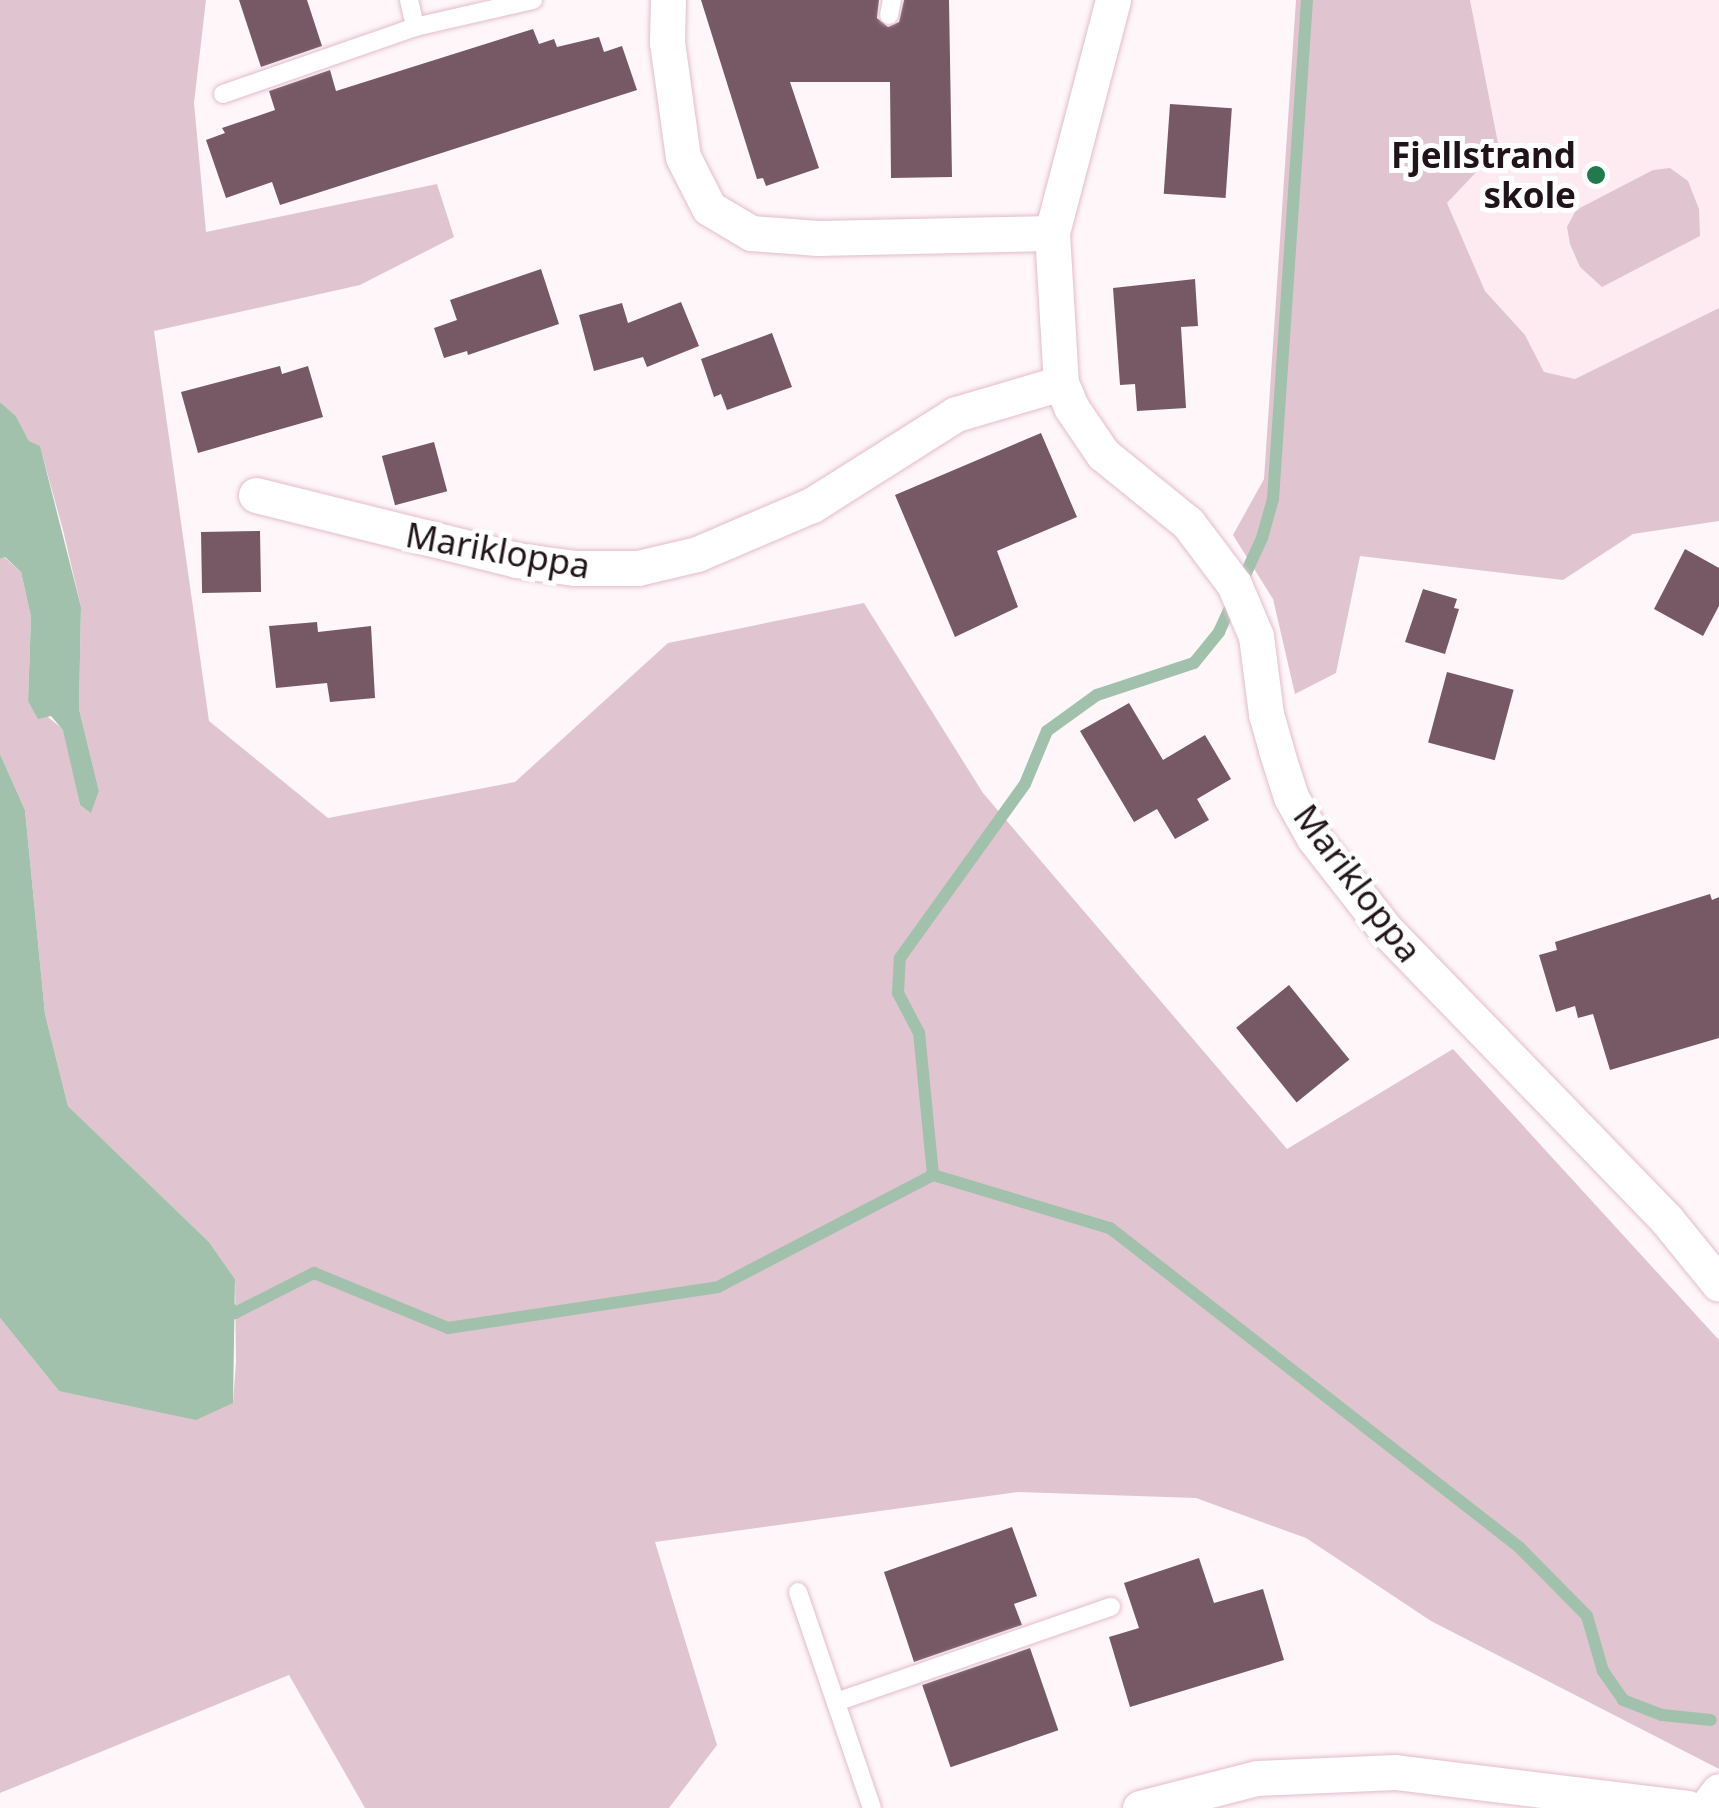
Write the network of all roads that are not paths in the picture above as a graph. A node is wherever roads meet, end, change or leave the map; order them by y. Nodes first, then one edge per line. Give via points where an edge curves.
1 (409, 0) edge
2 (533, 0) edge
3 (667, 0) edge
4 (1113, 0) edge
5 (415, 27) junction
6 (224, 94) dead end
7 (1052, 233) junction
8 (1061, 383) junction
9 (256, 495) dead end
10 (1719, 1284) edge
11 (798, 1592) dead end
12 (1110, 1608) dead end
13 (836, 1702) junction
14 (1719, 1790) edge
15 (872, 1808) edge
16 (1140, 1808) edge
17 (1688, 1808) edge
18 (1706, 1808) edge

1 - 5 lane
2 - 5 lane
3 - 7 street via 683,157 708,208 751,233 818,238
4 - 7 street, Marikloppa
5 - 6 lane
7 - 8 street, Marikloppa
8 - 9 street, Marikloppa via 956,414 812,506 696,554 638,568 516,560
8 - 10 street, Marikloppa via 1103,454 1188,523 1248,612 1266,714 1291,797 1314,838 1386,930 1667,1220
11 - 13 lane
12 - 13 lane
13 - 15 lane
14 - 18 street
16 - 17 street via 1257,1778 1395,1772

